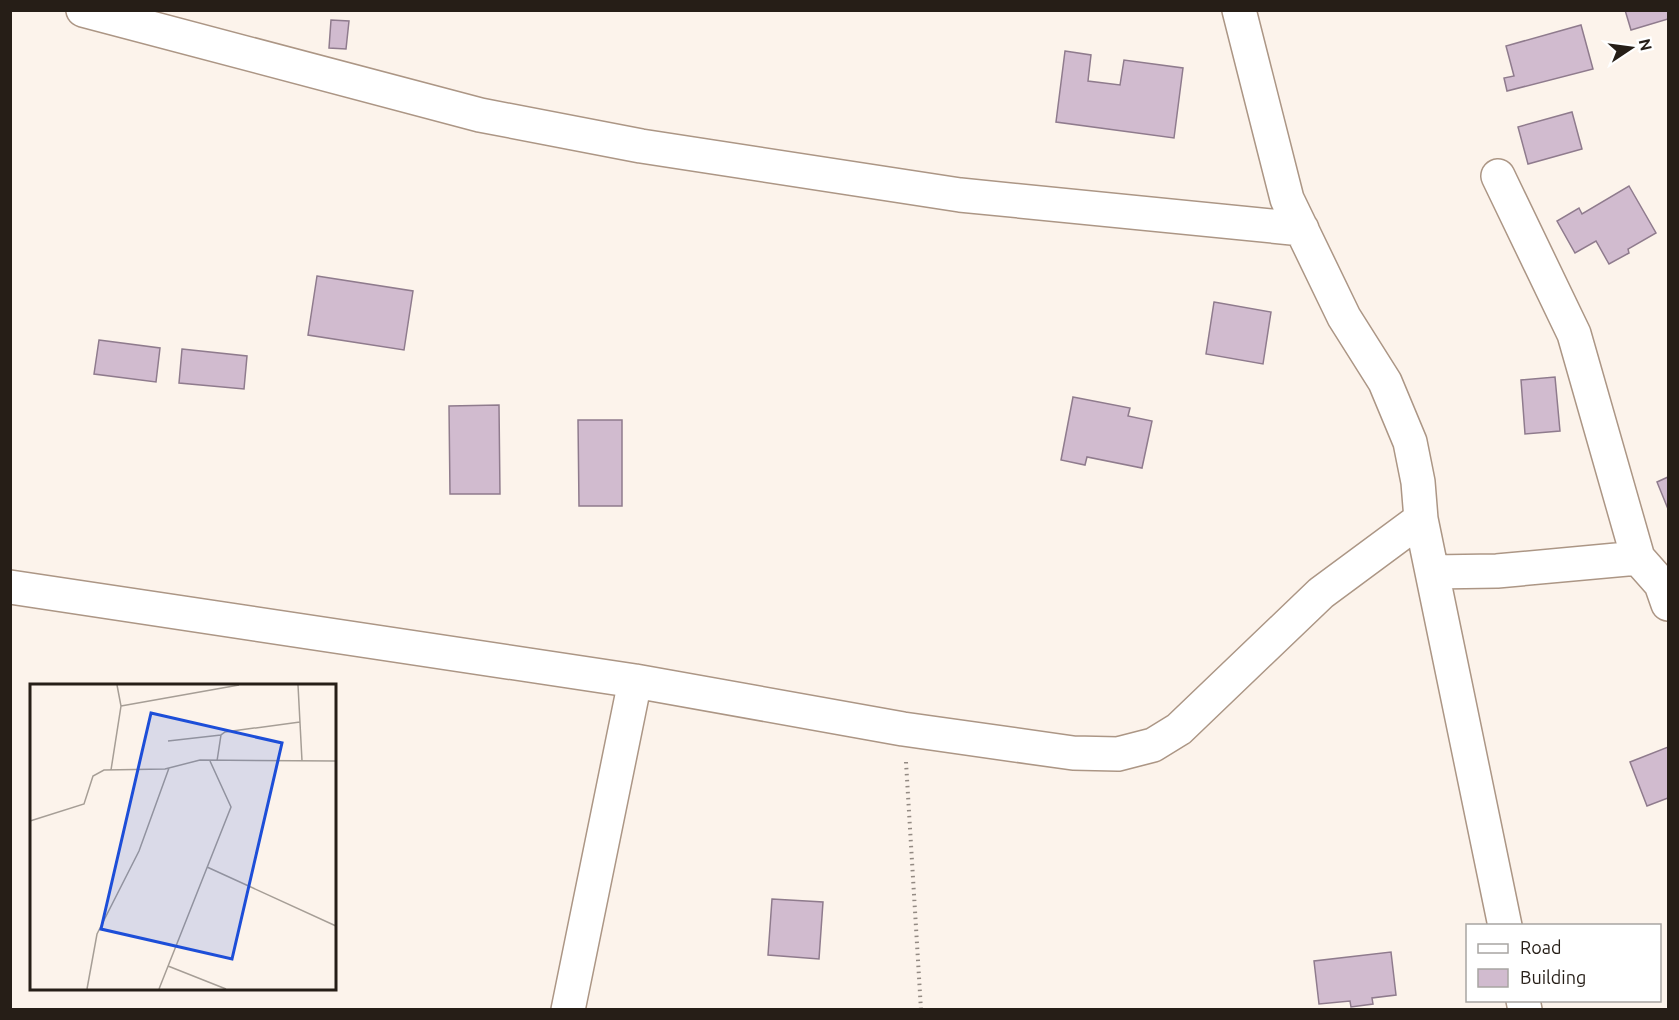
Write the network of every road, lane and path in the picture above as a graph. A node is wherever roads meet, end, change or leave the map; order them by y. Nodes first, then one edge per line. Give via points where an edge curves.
1 (83, 10) edge
2 (1239, 10) edge
3 (1498, 176) dead end
4 (1302, 229) junction
5 (1421, 519) junction
6 (1638, 558) junction
7 (1432, 572) junction
8 (10, 587) edge
9 (1668, 604) edge
10 (635, 681) junction
11 (903, 729) junction
12 (1505, 924) edge
13 (568, 1010) edge
14 (921, 1010) edge

1 - 4 street via 480,114 641,146 960,195
2 - 4 street via 1287,199
3 - 6 street via 1574,334
4 - 5 street via 1344,317 1385,382 1410,442
5 - 7 street
5 - 11 street via 1322,593 1179,729 1153,745 1118,754 1073,753
6 - 7 street via 1497,571
6 - 9 street via 1661,584
7 - 12 street
8 - 10 street
10 - 11 street
10 - 13 street
11 - 14 path

